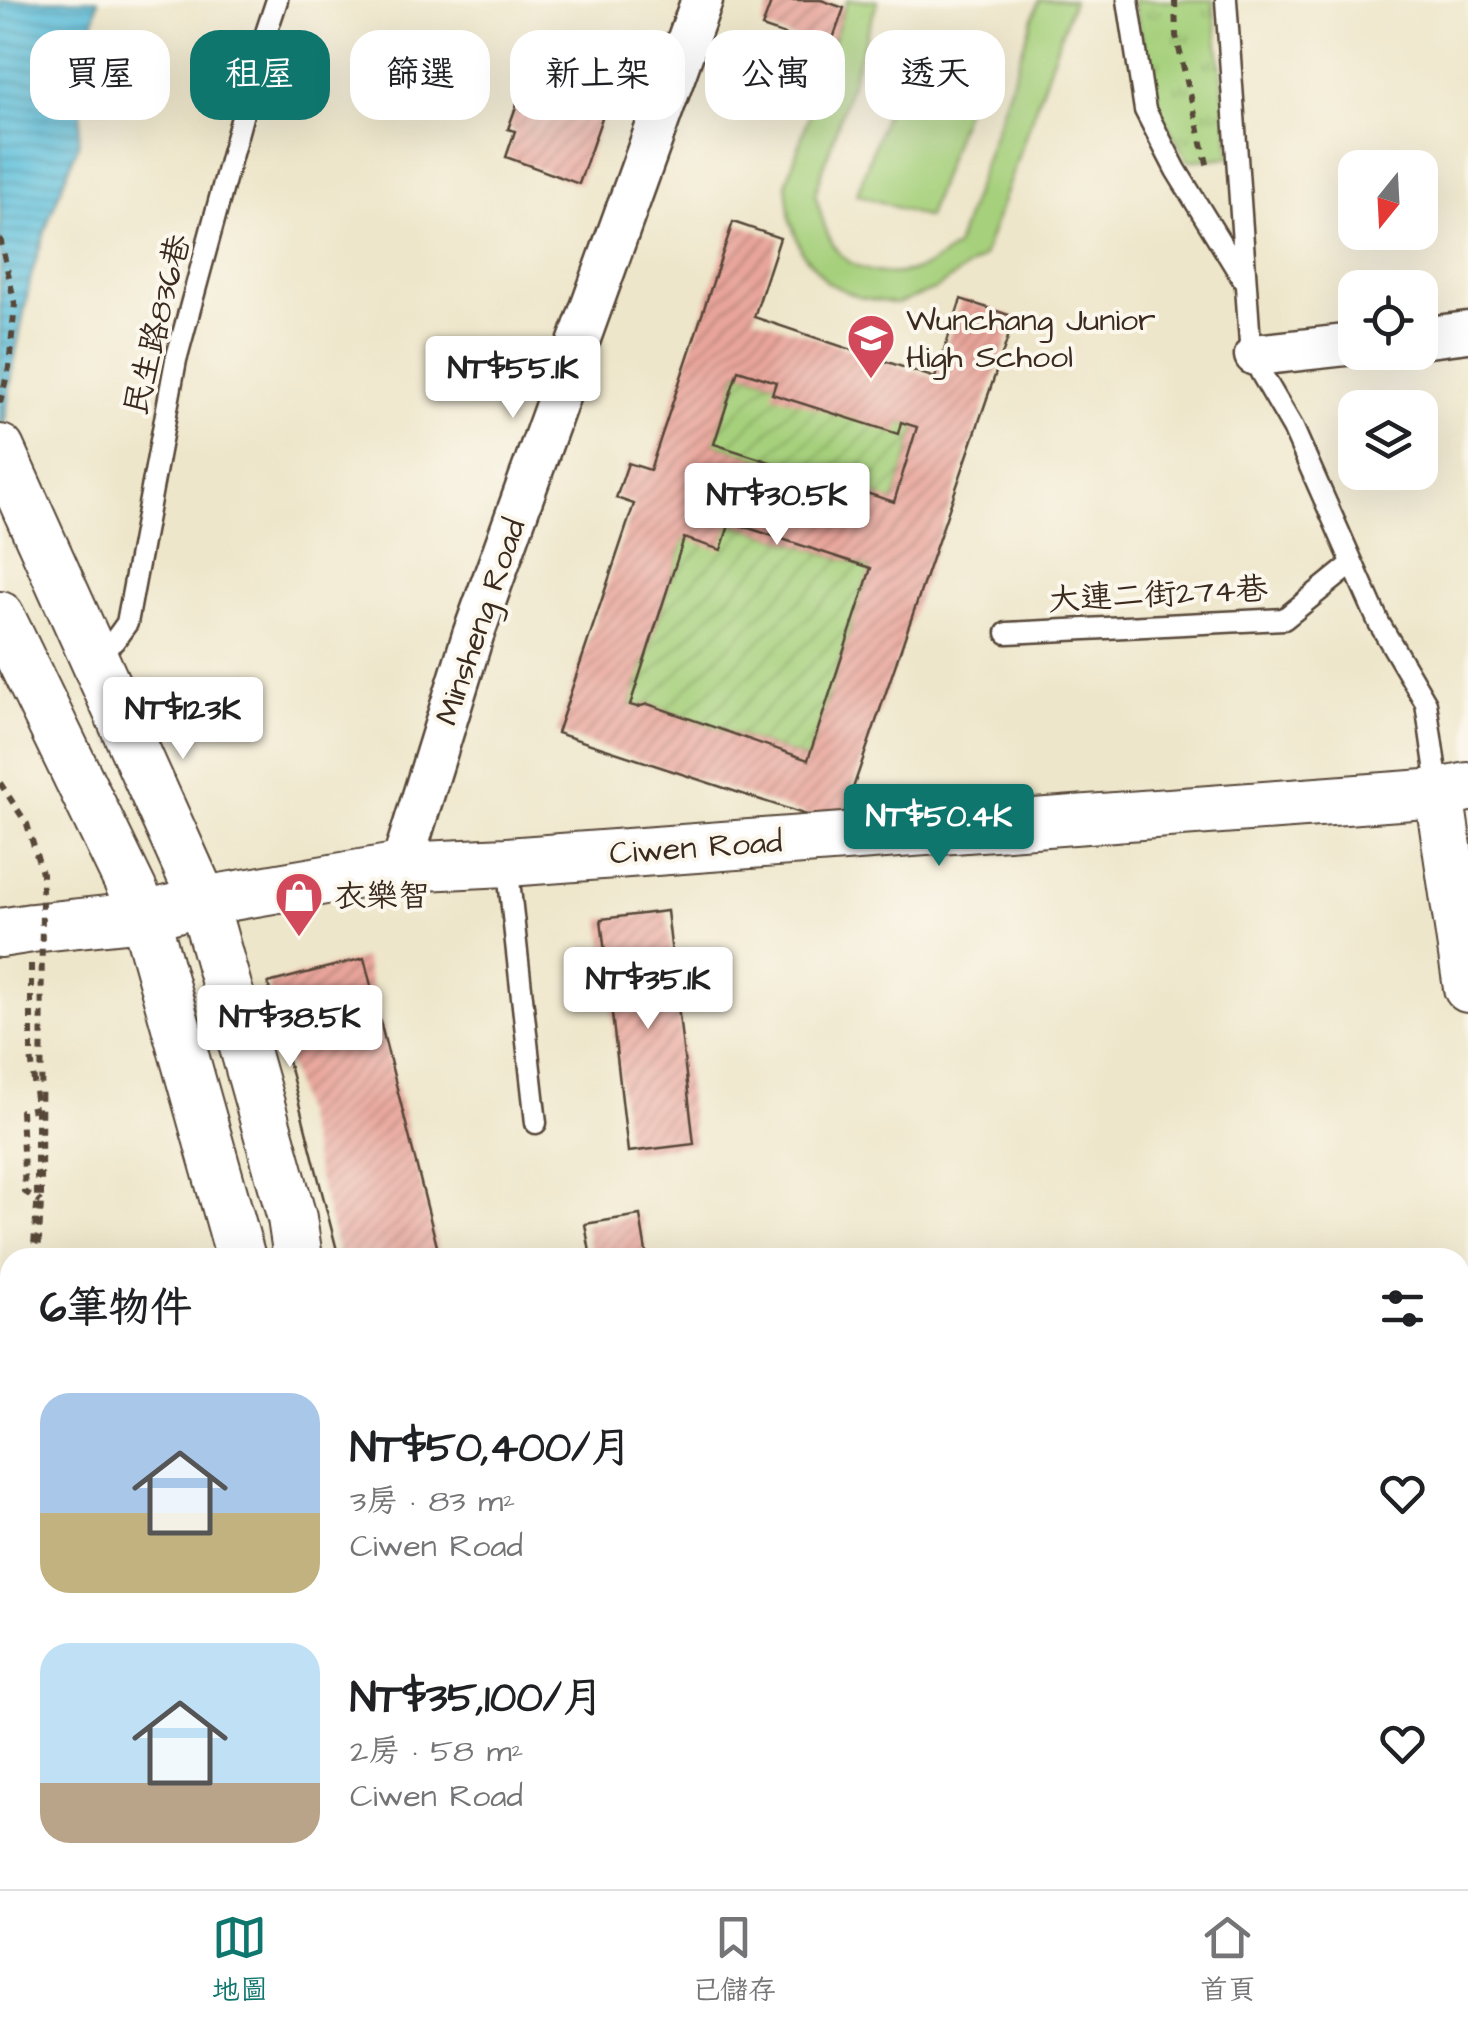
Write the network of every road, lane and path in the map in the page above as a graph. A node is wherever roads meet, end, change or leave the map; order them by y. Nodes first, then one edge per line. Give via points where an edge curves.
1 (276, 0) edge
2 (702, 0) edge
3 (1128, 0) edge
4 (1176, 0) edge
5 (1226, 0) edge
6 (1210, 180) dead end
7 (0, 238) edge
8 (1248, 287) junction
9 (1468, 332) edge
10 (1438, 336) edge
11 (1338, 346) edge
12 (1255, 355) junction
13 (0, 403) edge
14 (9, 467) edge
15 (1352, 564) junction
16 (0, 616) edge
17 (1008, 633) dead end
18 (93, 655) junction
19 (0, 783) edge
20 (1454, 790) edge
21 (506, 862) junction
22 (401, 867) junction
23 (203, 901) junction
24 (145, 916) junction
25 (13, 931) edge
26 (1468, 988) edge
27 (37, 1108) junction
28 (536, 1123) dead end
29 (41, 1202) junction
30 (36, 1248) edge
31 (37, 1248) edge
32 (238, 1248) edge
33 (296, 1248) edge

1 - 18 lane, 民生路836巷 via 176,360 127,623
2 - 22 street, Minsheng Road via 473,635
3 - 8 lane via 1145,110
4 - 6 path via 1176,36
5 - 8 lane
7 - 13 path via 15,304
8 - 12 lane
9 - 10 street
11 - 12 street
12 - 15 lane
14 - 18 street
15 - 17 lane, 大連二街274巷 via 1284,619
15 - 20 lane via 1426,703
16 - 24 street
18 - 23 street
19 - 29 path, bridge via 27,824 42,873
20 - 21 street, Ciwen Road
20 - 26 street
21 - 22 street, Ciwen Road
21 - 28 lane
22 - 23 street
23 - 24 street
23 - 33 street
24 - 25 street
24 - 32 street
25 - 27 path
27 - 29 path, bridge via 20,1111 24,1192
27 - 30 path
29 - 31 path, bridge

